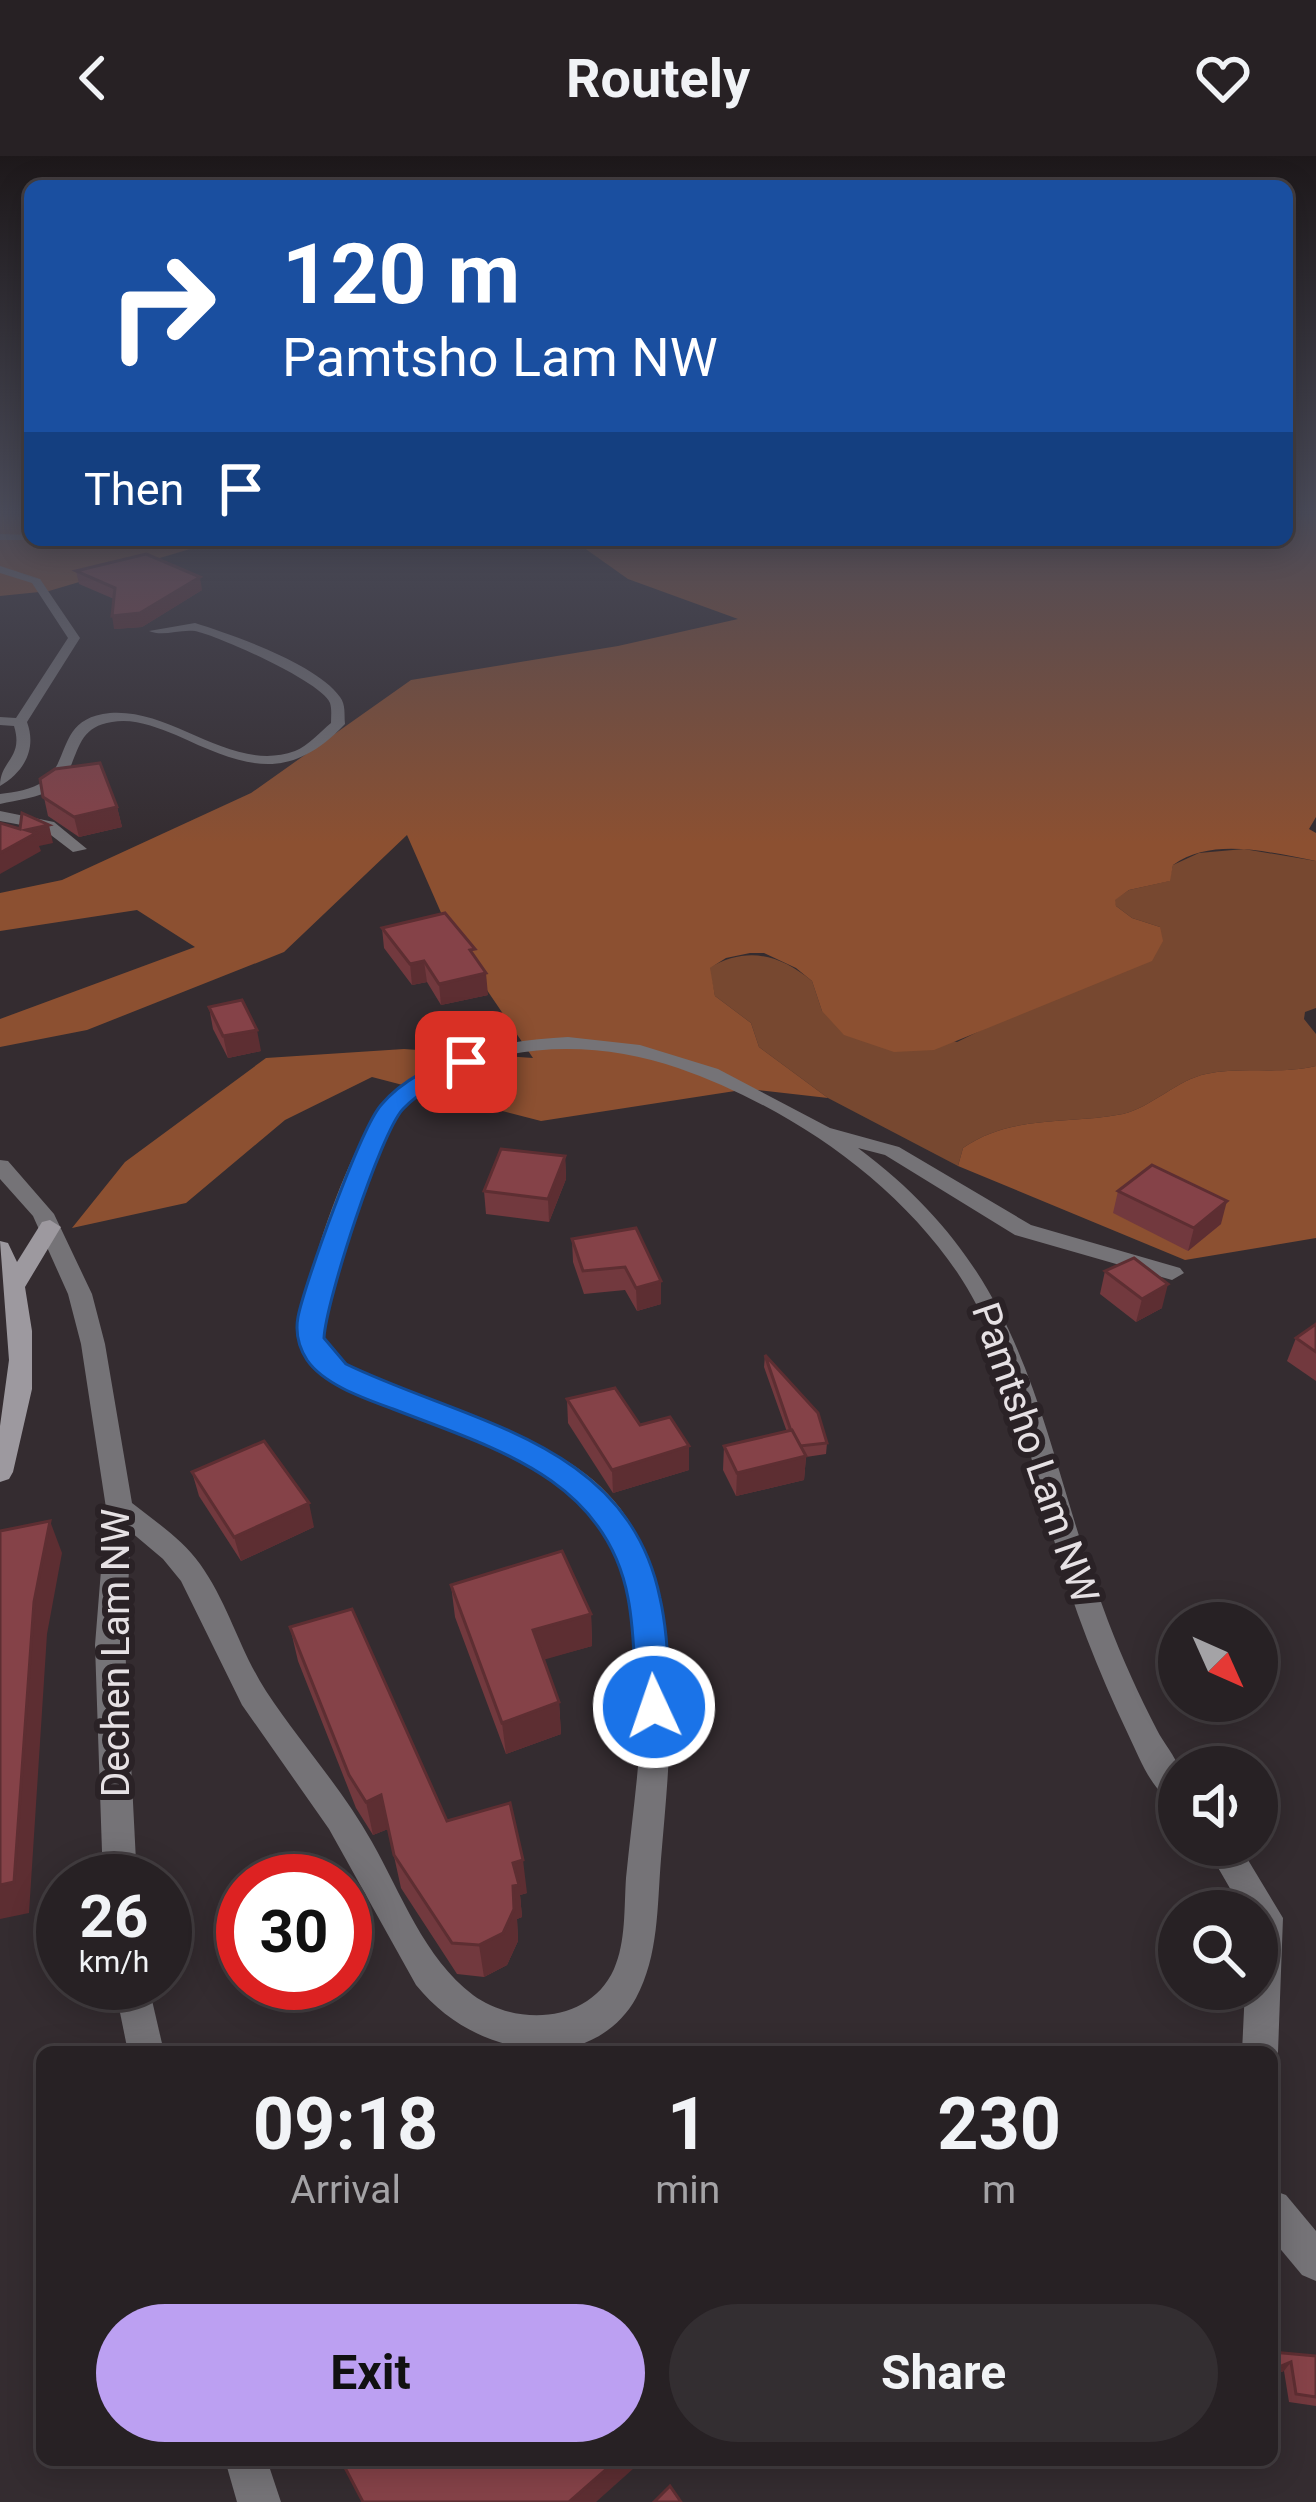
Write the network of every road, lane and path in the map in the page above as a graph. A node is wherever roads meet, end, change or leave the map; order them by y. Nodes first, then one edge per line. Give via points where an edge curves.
1 (65, 624) edge
2 (155, 631) dead end
3 (0, 721) edge
4 (20, 722) junction
5 (0, 782) edge
6 (0, 800) edge
7 (0, 816) edge
8 (79, 849) dead end
9 (824, 1132) junction
10 (0, 1166) edge
11 (50, 1227) junction
12 (0, 1248) edge
13 (1172, 1273) dead end
14 (15, 1284) junction
15 (0, 1472) edge
16 (119, 1508) junction
17 (1158, 1756) edge
18 (119, 1854) edge
19 (1237, 1866) edge
20 (137, 2010) edge
21 (145, 2046) edge
22 (1260, 2046) edge
23 (1278, 2216) edge
24 (1316, 2261) edge
25 (248, 2466) edge
26 (259, 2502) edge

1 - 4 street via 74,638
2 - 6 street via 195,627 280,660 328,692 338,724 304,753 275,762 230,758 149,717 104,719 76,734 53,783
3 - 4 street
4 - 5 street via 26,752
7 - 8 street via 48,825
9 - 13 street via 892,1151 1023,1230
9 - 16 street, Pamtsho Lam NW via 730,1081 622,1045 570,1040 466,1062 418,1084 388,1110 311,1317 310,1338 336,1371 538,1454 598,1504 623,1540 644,1596 655,1762 639,1942 614,2003 588,2025 564,2033 506,2026 476,2016 438,1985 349,1831 248,1688 183,1561
9 - 17 street, Pamtsho Lam NW via 938,1231 992,1313 1098,1635
10 - 11 street, Dechen Lam NW
11 - 14 main road
11 - 16 street, Dechen Lam NW via 93,1344
12 - 14 main road
14 - 15 main road via 22,1370
16 - 18 street, Dechen Lam NW via 110,1645
19 - 22 street via 1266,1918
20 - 21 street
23 - 24 street
25 - 26 street

